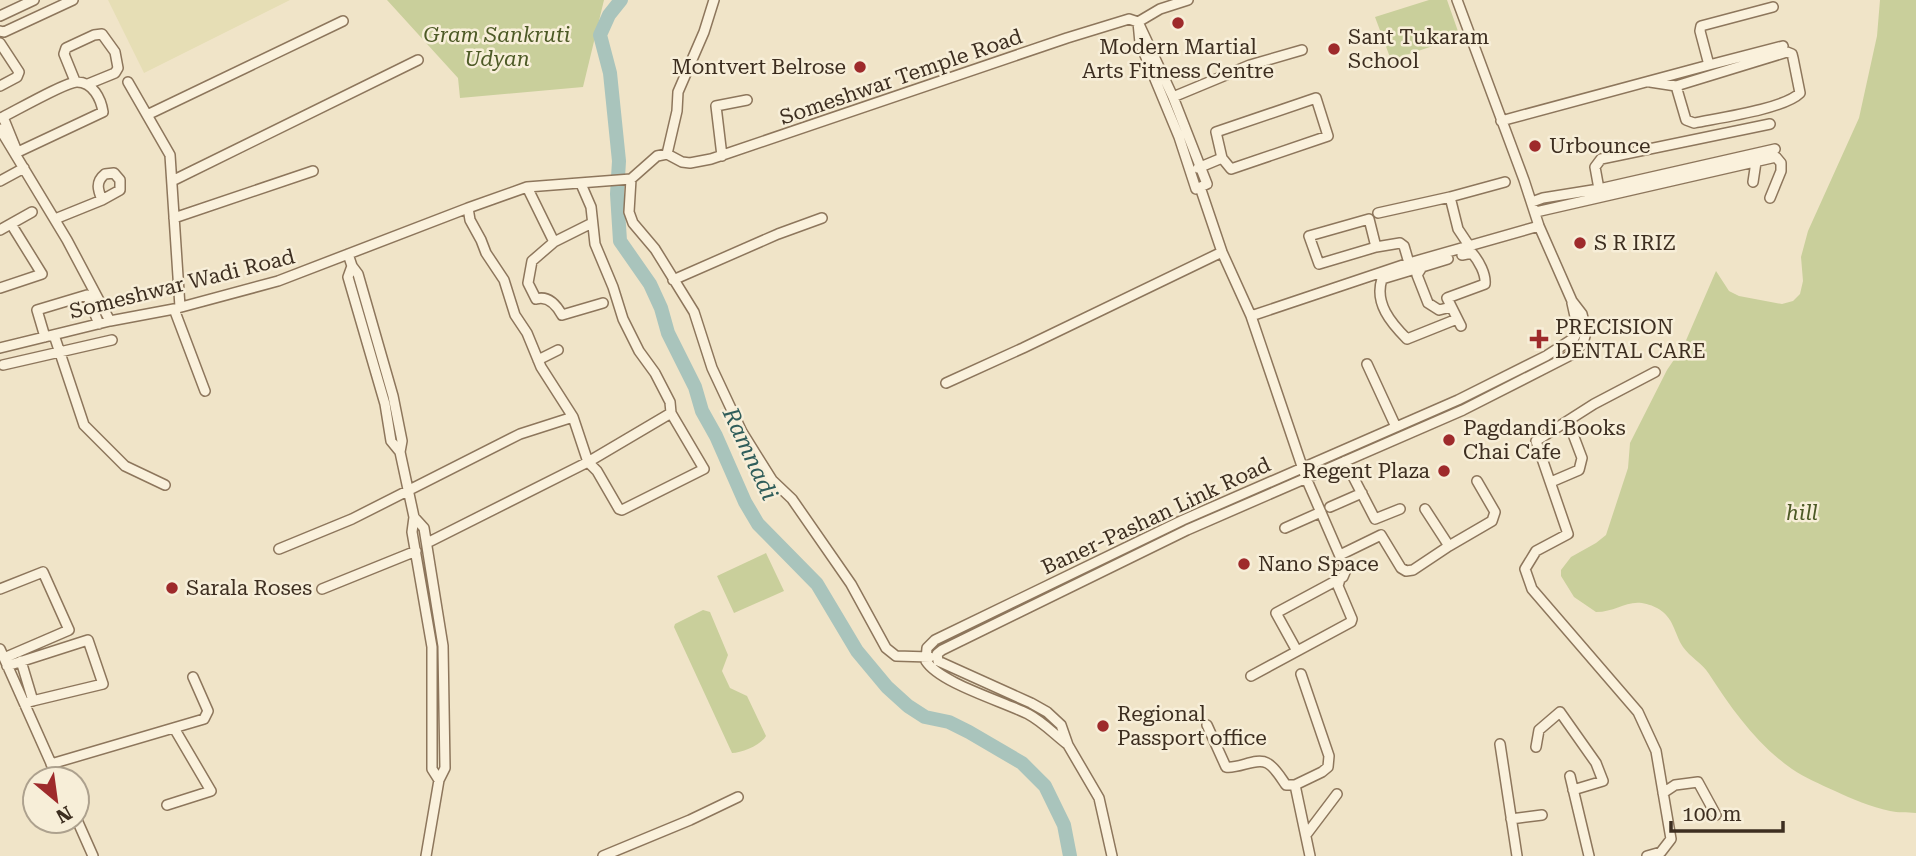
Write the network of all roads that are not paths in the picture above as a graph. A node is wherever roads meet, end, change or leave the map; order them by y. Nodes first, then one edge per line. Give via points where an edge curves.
1 (34, 0) edge
2 (73, 0) edge
3 (714, 0) edge
4 (1188, 0) edge
5 (1457, 0) edge
6 (1773, 7) dead end
7 (0, 16) edge
8 (343, 21) dead end
9 (1138, 22) junction
10 (0, 31) edge
11 (0, 43) edge
12 (1783, 46) dead end
13 (1302, 50) dead end
14 (418, 60) dead end
15 (1709, 65) junction
16 (75, 81) junction
17 (128, 82) dead end
18 (1650, 82) junction
19 (88, 84) junction
20 (0, 86) edge
21 (1676, 86) junction
22 (1174, 97) junction
23 (747, 100) dead end
24 (147, 115) junction
25 (1, 118) edge
26 (1501, 121) junction
27 (1770, 124) dead end
28 (0, 129) edge
29 (1775, 149) dead end
30 (667, 154) junction
31 (722, 156) junction
32 (1222, 158) junction
33 (1756, 162) junction
34 (1200, 167) junction
35 (24, 168) junction
36 (313, 171) dead end
37 (1190, 171) junction
38 (631, 179) junction
39 (0, 181) edge
40 (172, 181) junction
41 (1505, 182) dead end
42 (1753, 182) dead end
43 (583, 184) junction
44 (527, 187) junction
45 (1200, 187) junction
46 (1599, 189) junction
47 (1450, 197) junction
48 (1770, 198) dead end
49 (102, 200) dead end
50 (1532, 202) junction
51 (468, 208) junction
52 (32, 212) dead end
53 (1536, 212) junction
54 (1378, 213) dead end
55 (174, 218) junction
56 (822, 218) dead end
57 (55, 219) junction
58 (592, 223) junction
59 (11, 224) junction
60 (1539, 226) junction
61 (0, 230) edge
62 (554, 242) junction
63 (1376, 247) junction
64 (1470, 247) junction
65 (1222, 252) junction
66 (348, 254) junction
67 (1409, 263) junction
68 (1422, 267) junction
69 (673, 280) junction
70 (0, 288) edge
71 (1572, 301) junction
72 (603, 303) dead end
73 (1451, 307) junction
74 (177, 308) junction
75 (1251, 316) junction
76 (110, 321) junction
77 (99, 324) junction
78 (49, 336) junction
79 (112, 340) dead end
80 (1565, 345) junction
81 (0, 348) edge
82 (558, 350) dead end
83 (59, 352) junction
84 (1570, 355) junction
85 (538, 360) junction
86 (1367, 364) dead end
87 (3, 365) dead end
88 (1655, 372) dead end
89 (946, 383) dead end
90 (205, 391) dead end
91 (671, 413) junction
92 (573, 417) junction
93 (1569, 421) junction
94 (1396, 427) junction
95 (1345, 461) junction
96 (588, 462) junction
97 (1303, 468) junction
98 (1306, 478) junction
99 (1477, 481) dead end
100 (1550, 482) junction
101 (165, 485) dead end
102 (408, 491) junction
103 (1362, 493) junction
104 (1400, 509) dead end
105 (1425, 509) dead end
106 (1326, 510) junction
107 (414, 517) junction
108 (1285, 528) dead end
109 (427, 543) junction
110 (1449, 546) junction
111 (279, 549) dead end
112 (416, 551) junction
113 (1340, 555) junction
114 (1340, 579) junction
115 (0, 589) edge
116 (322, 589) dead end
117 (1297, 651) junction
118 (925, 656) junction
119 (4, 657) edge
120 (936, 659) junction
121 (21, 661) junction
122 (1301, 674) dead end
123 (1251, 676) dead end
124 (193, 677) dead end
125 (28, 702) junction
126 (1207, 725) dead end
127 (174, 728) junction
128 (1500, 744) dead end
129 (1068, 745) junction
130 (1536, 747) dead end
131 (51, 764) joint
132 (1570, 776) dead end
133 (439, 780) junction
134 (1295, 785) junction
135 (1573, 790) junction
136 (1663, 793) junction
137 (1337, 794) dead end
138 (738, 797) dead end
139 (167, 804) dead end
140 (1542, 815) dead end
141 (1716, 815) dead end
142 (1511, 819) junction
143 (84, 835) edge
144 (1306, 835) junction
145 (93, 856) edge
146 (426, 856) edge
147 (603, 856) edge
148 (1112, 856) edge
149 (1310, 856) edge
150 (1517, 856) edge
151 (1589, 856) edge
152 (1647, 856) edge

1 - 7 street
2 - 10 street
3 - 30 street via 678,92
4 - 9 street, Someshwar Temple Road
5 - 26 street
6 - 15 street via 1701,26
8 - 24 street
9 - 22 street
9 - 31 street, Someshwar Temple Road via 1129,19 1067,38
9 - 37 street via 1140,43
11 - 20 street via 19,72
12 - 15 street
13 - 22 street via 1250,65
14 - 40 street
15 - 18 street
16 - 19 street
16 - 19 street via 64,54 66,48 102,34 115,52 118,68
16 - 25 street
17 - 24 street
18 - 21 street
18 - 26 street
19 - 25 street via 103,113 20,151
21 - 21 street via 1686,120 1694,123 1761,109 1800,93 1792,54 1787,52
22 - 34 street
23 - 31 street via 716,106
24 - 40 street via 170,155
26 - 50 street
27 - 46 street via 1601,159 1595,167
28 - 35 street
29 - 46 street
30 - 31 street, Someshwar Temple Road via 690,163
30 - 38 street via 650,160
32 - 32 street via 1231,169 1328,136 1316,98 1216,132
32 - 34 street
33 - 42 street
33 - 48 street via 1776,157 1781,163
33 - 53 street
34 - 37 street
34 - 45 street via 1207,184
35 - 39 street
35 - 57 street
36 - 55 street
37 - 45 street via 1196,189
38 - 43 street
38 - 69 street via 633,223
40 - 55 street
41 - 47 street
43 - 44 street
43 - 58 street
44 - 51 street, Someshwar Wadi Road
44 - 62 street
45 - 65 street
46 - 50 street
47 - 54 street
47 - 64 street via 1458,229
49 - 57 street
50 - 53 street
51 - 66 street, Someshwar Wadi Road
51 - 85 street
52 - 59 street
53 - 60 street
55 - 74 street
56 - 69 street
57 - 76 street
58 - 62 street
58 - 91 street via 595,244 623,319 670,402
59 - 61 street
59 - 70 street via 42,274
60 - 64 street
60 - 71 street
62 - 72 street via 530,266 528,283 536,299 552,302 562,315
63 - 63 street via 1369,219 1309,236 1319,264
63 - 67 street via 1400,243
64 - 67 street
65 - 75 street
65 - 89 street
66 - 74 street, Someshwar Wadi Road via 278,281
66 - 102 street via 390,384
67 - 75 street
68 - 73 street via 1417,275 1428,303 1438,310
68 - 73 street via 1472,253 1478,260 1485,284 1447,298
68 - 73 street via 1382,279 1381,300 1391,322 1407,339 1459,322
69 - 118 street via 694,312 712,368 741,432 772,480 792,499 851,584 886,648 896,656
71 - 80 street, Baner-Pashan Link Road via 1578,330
71 - 84 street via 1583,314 1586,330 1583,343
74 - 76 street, Someshwar Wadi Road
74 - 90 street
75 - 97 street
76 - 77 street, Someshwar Wadi Road
77 - 78 street, Someshwar Wadi Road
77 - 78 street via 87,295 37,310
78 - 81 street, Someshwar Wadi Road
78 - 83 street
79 - 83 street
80 - 84 street
80 - 94 street, Baner-Pashan Link Road
82 - 85 street
83 - 87 street
83 - 101 street via 84,425 125,466
84 - 95 street, Baner-Pashan Link Road via 1463,410
85 - 92 street
86 - 94 street
88 - 93 street
91 - 96 street
91 - 96 street via 704,469 622,510
92 - 96 street
92 - 102 street via 520,434
93 - 100 street via 1536,441
93 - 100 street via 1582,458 1579,470
94 - 97 street, Baner-Pashan Link Road
95 - 98 street, Baner-Pashan Link Road
95 - 103 street
96 - 109 street
97 - 98 street
97 - 118 street, Baner-Pashan Link Road via 1182,520 935,640
98 - 106 street
98 - 120 street, Baner-Pashan Link Road via 1187,530 942,650
99 - 110 street via 1495,512 1492,521
100 - 136 street via 1568,534 1536,551 1525,569 1532,589 1638,712 1656,751
102 - 107 street
102 - 111 street
103 - 104 street via 1375,519
103 - 106 street
105 - 110 street
106 - 108 street
106 - 113 street
107 - 109 street via 424,528
107 - 112 street
109 - 133 street via 443,646 445,768
110 - 113 street via 1406,571 1381,535
112 - 116 street
112 - 133 street via 432,647 432,769
113 - 114 street via 1346,574
114 - 117 street via 1338,586 1352,620
114 - 117 street via 1276,613
115 - 119 street via 43,572 69,630
117 - 123 street
118 - 120 street
118 - 129 street via 937,673 1026,713
119 - 121 street
119 - 125 street
120 - 129 street via 1047,712 1061,725
121 - 125 street
121 - 125 street via 88,640 103,684
122 - 134 street via 1329,756 1328,767
124 - 127 street via 207,715
125 - 131 street
126 - 134 street via 1227,767 1261,761 1286,785
127 - 131 street
127 - 139 street via 211,791
128 - 142 street
129 - 148 street via 1100,798
130 - 135 street via 1539,730 1560,712 1596,762 1603,781
132 - 135 street
133 - 146 street
134 - 144 street
135 - 151 street
136 - 141 street via 1698,782
136 - 152 street via 1670,842 1661,852
137 - 144 street
138 - 147 street
140 - 142 street
142 - 150 street
143 - 145 street
144 - 149 street

